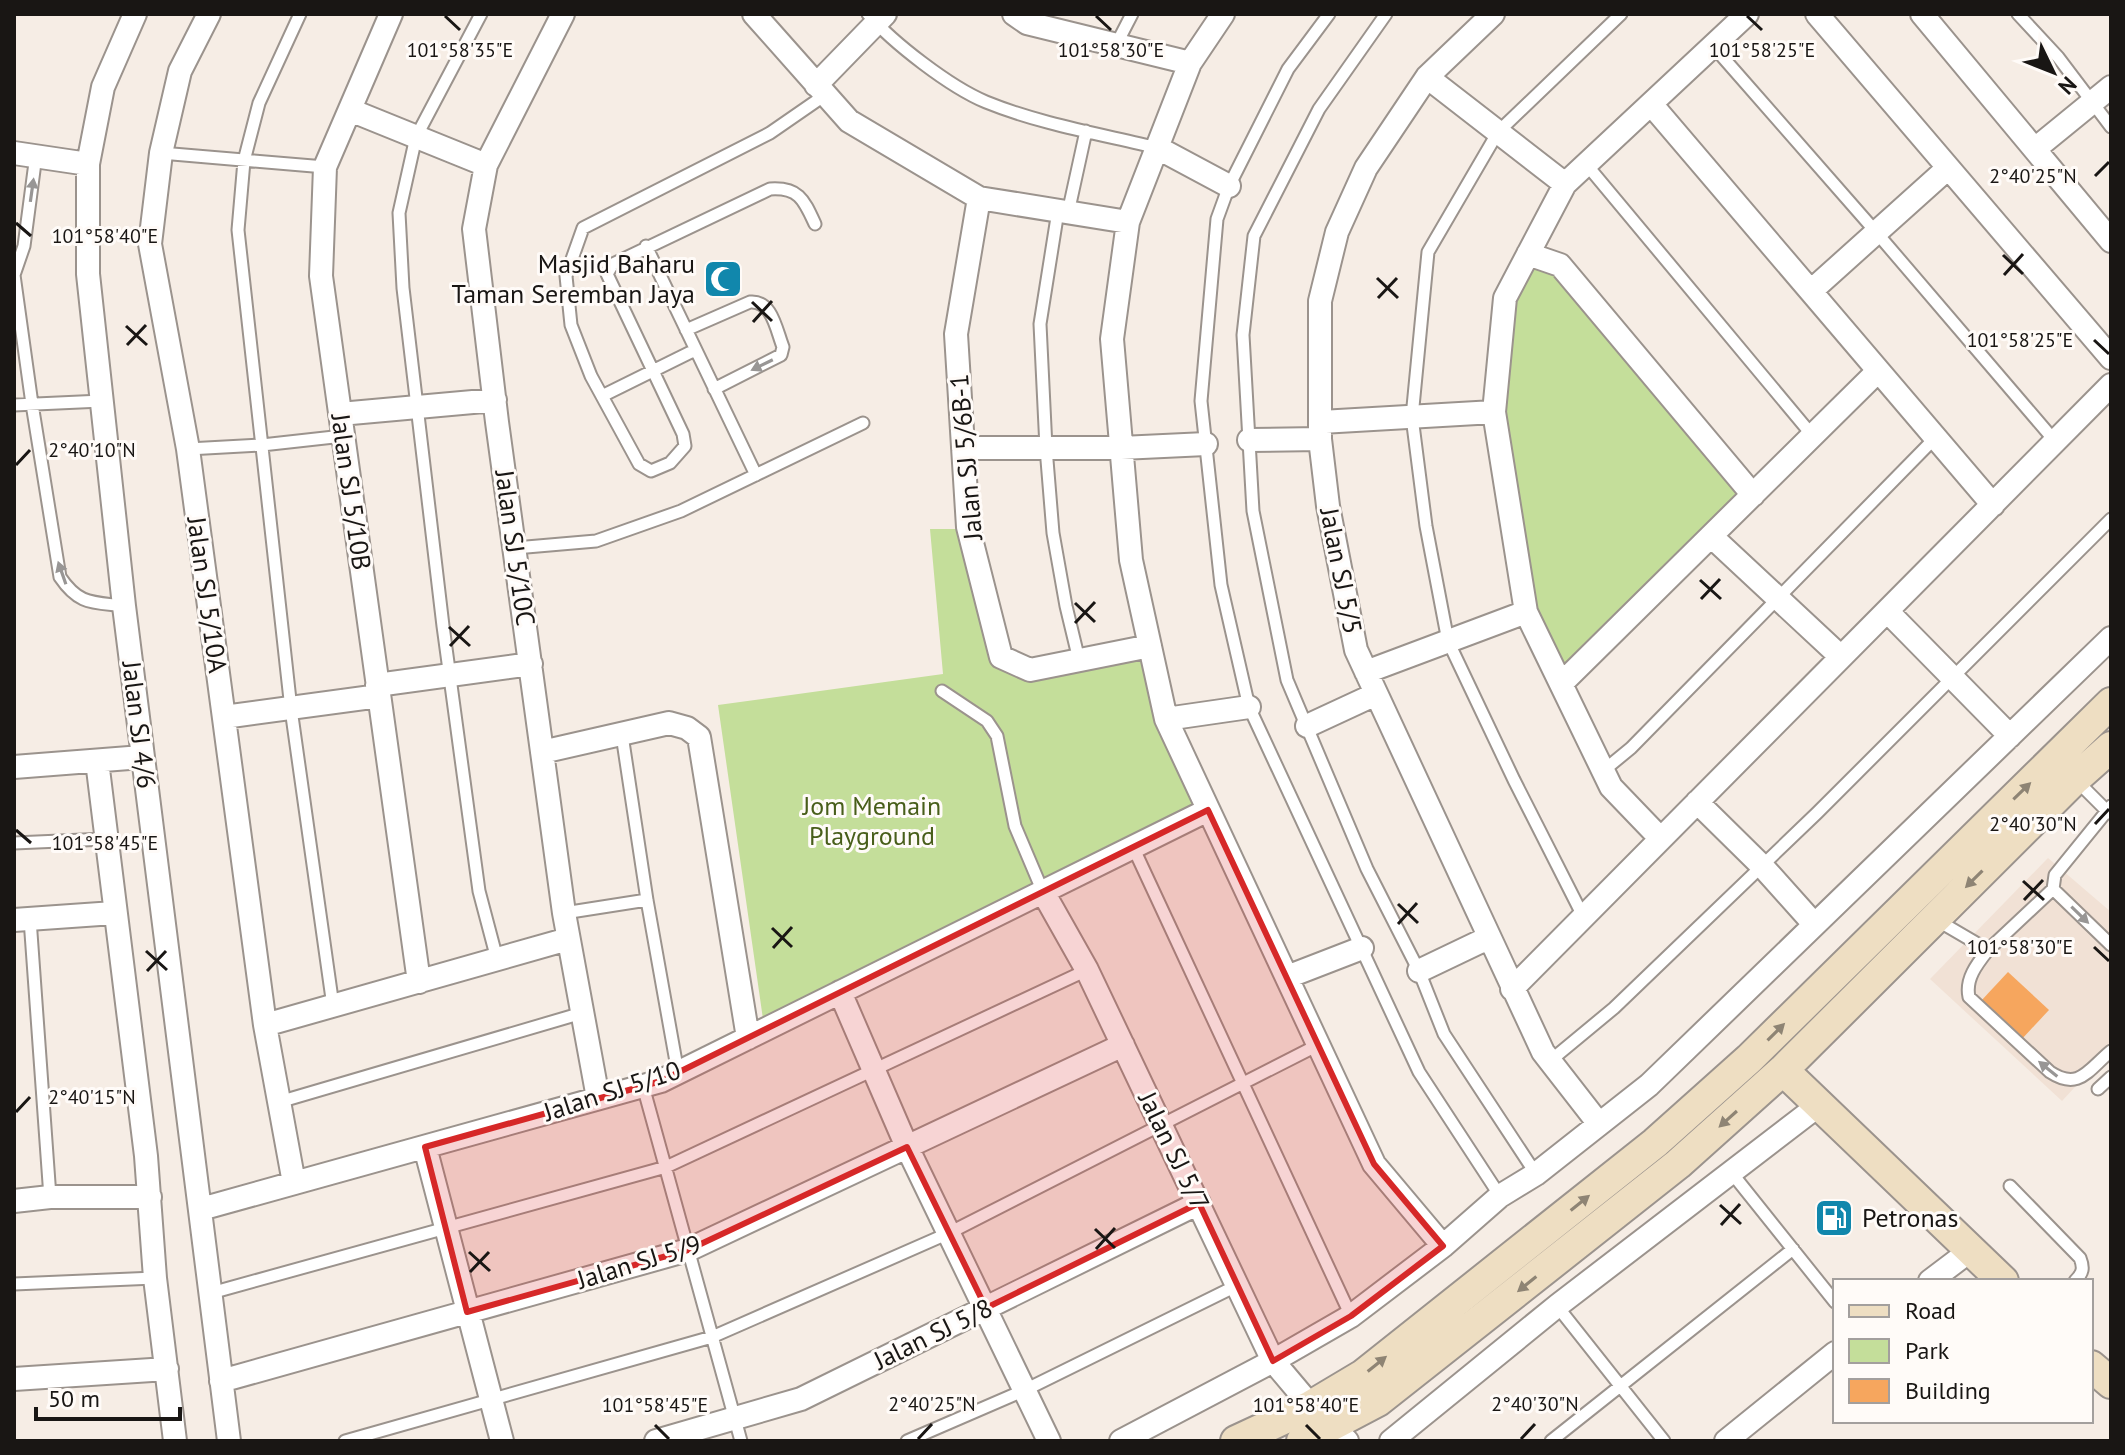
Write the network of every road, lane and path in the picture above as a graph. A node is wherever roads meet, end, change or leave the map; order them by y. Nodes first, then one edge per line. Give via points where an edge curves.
1 (135, 14) edge
2 (209, 14) edge
3 (300, 14) edge
4 (391, 14) edge
5 (481, 14) edge
6 (563, 14) edge
7 (754, 14) edge
8 (1132, 14) edge
9 (1223, 14) edge
10 (1329, 14) edge
11 (1386, 14) edge
12 (1493, 14) edge
13 (1621, 14) edge
14 (1747, 14) edge
15 (1817, 14) edge
16 (1922, 14) edge
17 (2018, 14) edge
18 (876, 17) edge
19 (1024, 17) edge
20 (1116, 45) junction
21 (1713, 46) junction
22 (1190, 63) junction
23 (1427, 77) junction
24 (2111, 87) edge
25 (821, 90) junction
26 (2091, 103) junction
27 (1651, 104) junction
28 (350, 110) junction
29 (2111, 127) edge
30 (1086, 131) junction
31 (1498, 132) junction
32 (416, 137) junction
33 (1158, 148) junction
34 (2035, 149) junction
35 (161, 153) junction
36 (25, 154) edge
37 (244, 161) junction
38 (88, 164) junction
39 (1586, 164) junction
40 (486, 165) junction
41 (325, 167) junction
42 (1948, 168) junction
43 (1565, 184) junction
44 (1229, 186) junction
45 (979, 198) junction
46 (1063, 212) junction
47 (1128, 222) junction
48 (815, 224) dead end
49 (1876, 232) junction
50 (2111, 241) edge
51 (646, 246) junction
52 (1528, 254) junction
53 (1811, 291) junction
54 (686, 330) junction
55 (695, 350) junction
56 (2111, 358) edge
57 (653, 371) junction
58 (1878, 371) junction
59 (2111, 385) edge
60 (714, 389) junction
61 (602, 396) junction
62 (103, 400) junction
63 (495, 400) junction
64 (32, 404) junction
65 (14, 405) edge
66 (418, 407) junction
67 (1494, 412) junction
68 (1412, 417) junction
69 (863, 423) dead end
70 (342, 425) junction
71 (1320, 430) junction
72 (1812, 435) junction
73 (1935, 438) junction
74 (1249, 440) junction
75 (2054, 440) junction
76 (1206, 444) junction
77 (262, 445) junction
78 (963, 448) junction
79 (1046, 448) junction
80 (1121, 448) junction
81 (188, 449) junction
82 (756, 475) junction
83 (1753, 495) junction
84 (1993, 505) junction
85 (2111, 519) edge
86 (1711, 536) junction
87 (515, 548) junction
88 (1778, 598) junction
89 (124, 606) junction
90 (1887, 611) junction
91 (1526, 612) junction
92 (2111, 638) edge
93 (1448, 641) junction
94 (1150, 646) junction
95 (1841, 657) junction
96 (1079, 660) junction
97 (531, 664) junction
98 (1366, 672) junction
99 (451, 675) junction
100 (1954, 677) junction
101 (1561, 684) junction
102 (378, 690) junction
103 (942, 691) dead end
104 (1376, 694) junction
105 (2111, 703) edge
106 (1249, 707) junction
107 (291, 709) junction
108 (224, 717) junction
109 (1166, 719) junction
110 (1307, 726) junction
111 (622, 735) junction
112 (2010, 736) junction
113 (2111, 747) edge
114 (542, 752) junction
115 (142, 757) junction
116 (97, 761) junction
117 (14, 767) edge
118 (1603, 771) junction
119 (2075, 779) junction
120 (1697, 802) junction
121 (1208, 810) junction
122 (2109, 810) edge
123 (1660, 838) junction
124 (106, 839) junction
125 (14, 843) edge
126 (1133, 847) junction
127 (1762, 866) junction
128 (2053, 889) junction
129 (1043, 892) junction
130 (647, 900) junction
131 (114, 913) junction
132 (564, 913) junction
133 (1583, 916) junction
134 (22, 919) edge
135 (1935, 919) junction
136 (1814, 924) junction
137 (1488, 938) junction
138 (568, 939) junction
139 (2111, 945) edge
140 (1362, 948) junction
141 (1988, 950) junction
142 (497, 959) junction
143 (1087, 970) junction
144 (1419, 971) junction
145 (1287, 977) junction
146 (419, 982) junction
147 (1512, 989) junction
148 (840, 992) junction
149 (333, 1006) junction
150 (582, 1013) junction
151 (265, 1025) junction
152 (748, 1038) junction
153 (1123, 1045) junction
154 (1318, 1045) junction
155 (2111, 1051) edge
156 (1550, 1061) junction
157 (1783, 1070) junction
158 (875, 1072) junction
159 (678, 1073) junction
160 (2111, 1077) edge
161 (1243, 1083) junction
162 (643, 1086) junction
163 (2098, 1089) dead end
164 (598, 1098) junction
165 (279, 1102) junction
166 (1819, 1105) junction
167 (1161, 1124) junction
168 (1599, 1124) junction
169 (425, 1147) junction
170 (907, 1147) junction
171 (666, 1167) junction
172 (1730, 1171) junction
173 (1536, 1174) junction
174 (294, 1183) junction
175 (2010, 1186) dead end
176 (1500, 1196) junction
177 (50, 1197) junction
178 (150, 1197) junction
179 (14, 1201) edge
180 (1199, 1203) junction
181 (201, 1209) junction
182 (445, 1227) junction
183 (949, 1233) junction
184 (1443, 1246) junction
185 (1793, 1249) junction
186 (688, 1250) junction
187 (1971, 1250) junction
188 (155, 1278) junction
189 (1933, 1279) edge
190 (2001, 1279) edge
191 (2076, 1279) edge
192 (14, 1284) edge
193 (1239, 1284) junction
194 (211, 1293) junction
195 (1833, 1299) edge
196 (1557, 1306) junction
197 (986, 1308) junction
198 (467, 1312) junction
199 (1351, 1316) junction
200 (712, 1337) junction
201 (1833, 1355) edge
202 (1273, 1361) junction
203 (2093, 1368) edge
204 (167, 1369) junction
205 (14, 1379) edge
206 (221, 1381) junction
207 (2111, 1383) edge
208 (1621, 1387) junction
209 (1025, 1390) junction
210 (491, 1400) junction
211 (735, 1418) junction
212 (1330, 1424) edge
213 (175, 1441) edge
214 (229, 1441) edge
215 (345, 1441) edge
216 (502, 1441) edge
217 (656, 1441) edge
218 (741, 1441) edge
219 (907, 1441) edge
220 (1049, 1441) edge
221 (1121, 1441) edge
222 (1236, 1441) edge
223 (1302, 1441) edge
224 (1391, 1441) edge
225 (1551, 1441) edge
226 (1664, 1441) edge
227 (1726, 1441) edge

1 - 38 street, Jalan SJ 4/6 via 103,87
2 - 35 street, Jalan SJ 5/10A via 180,71
3 - 37 lane via 259,103
4 - 28 street, Jalan SJ 5/10B
5 - 32 lane
6 - 40 street, Jalan SJ 5/10C
7 - 25 street
8 - 20 lane
9 - 22 street
10 - 44 lane via 1288,69
11 - 74 lane via 1319,109 1254,236 1243,335
12 - 23 street, Jalan SJ 5/5
13 - 31 lane
14 - 21 street
15 - 42 street
16 - 34 street
17 - 26 lane
18 - 25 street
18 - 30 lane via 934,71 983,101
19 - 20 street
20 - 22 street
21 - 27 street
21 - 49 lane
22 - 33 street
23 - 31 street
23 - 71 street, Jalan SJ 5/5 via 1366,168 1337,232 1320,301
24 - 26 street
25 - 45 street via 849,121
25 - 61 lane via 770,133 583,228 566,276 571,325
26 - 29 lane
26 - 34 street
27 - 39 street
27 - 53 street
28 - 32 street
28 - 41 street, Jalan SJ 5/10B
30 - 33 lane
30 - 46 lane
31 - 43 street
31 - 68 lane via 1428,252
32 - 40 street
32 - 66 lane via 399,213
33 - 44 street
33 - 47 street
34 - 50 street
35 - 37 lane
35 - 81 street, Jalan SJ 5/10A via 150,244
36 - 38 street
64 -> 36 lane via 14,275 24,246
37 - 41 lane
37 - 77 lane via 238,230
38 - 62 street, Jalan SJ 4/6 via 88,274
39 - 43 street
39 - 72 lane
40 - 63 street, Jalan SJ 5/10C via 474,229
41 - 70 street, Jalan SJ 5/10B via 321,276
42 - 49 street
42 - 56 street
43 - 52 street
44 - 76 lane via 1217,219 1210,292 1201,401
45 - 46 street
45 - 78 street, Jalan SJ 5/6B-1 via 956,334
46 - 47 street
46 - 79 lane via 1040,324
47 - 80 street via 1112,339
48 - 51 lane via 804,200 787,188 770,189
49 - 53 street
49 - 75 lane
51 - 54 lane
51 - 57 lane via 613,264 607,274
52 - 67 street via 1505,298
52 - 83 street via 1560,265
53 - 58 street
54 - 55 lane
54 -> 60 lane via 750,302 767,306 783,347 781,355
55 - 57 lane
55 - 60 lane
57 - 61 lane
57 - 61 lane via 683,434 685,446 670,463 651,471 639,464
58 - 72 street
58 - 73 street
59 - 75 street
60 - 82 lane
62 - 64 lane
62 - 89 street, Jalan SJ 4/6
63 - 66 street
63 - 87 street, Jalan SJ 5/10C
64 - 65 lane
89 -> 64 lane via 86,601 71,593 60,577
66 - 70 street
66 - 99 lane
67 - 68 street
67 - 91 street
68 - 71 street
68 - 93 lane
69 - 82 lane
70 - 77 lane
70 - 102 street, Jalan SJ 5/10B
71 - 74 street
71 - 98 street, Jalan SJ 5/5 via 1328,506 1356,650
72 - 83 street
73 - 84 street
73 - 88 lane
74 - 110 lane via 1253,511 1287,680
75 - 84 street
76 - 80 street
76 - 106 lane via 1221,585
77 - 81 lane
77 - 107 lane
78 - 79 street
78 - 96 street, Jalan SJ 5/6B-1 via 968,527 1001,657 1030,670
79 - 80 street
79 - 96 lane via 1053,533
80 - 94 street via 1131,560
81 - 108 street, Jalan SJ 5/10A
82 - 87 lane via 681,511 596,541
83 - 86 street
84 - 90 street
85 - 100 lane
86 - 88 street
86 - 101 street
87 - 97 street, Jalan SJ 5/10C
88 - 95 street
88 - 118 lane
89 - 115 street, Jalan SJ 4/6
90 - 95 street
90 - 100 street
91 - 93 street
91 - 101 street
92 - 112 street
93 - 98 street
93 - 133 lane
94 - 96 street, Jalan SJ 5/6B-1
94 - 109 street
95 - 120 street
97 - 99 street
97 - 114 street, Jalan SJ 5/10C
98 - 104 street, Jalan SJ 5/5
99 - 102 street
99 - 142 lane via 479,891
100 - 112 street
100 - 127 lane
101 - 118 street
102 - 107 street
102 - 146 street, Jalan SJ 5/10B
103 - 129 lane via 987,721 997,736 1015,826
104 - 110 street
104 - 137 street, Jalan SJ 5/5
212 -> 105 street via 1363,1375 1655,1143 1749,1059
106 - 109 street
106 - 140 lane
107 - 108 street
107 - 149 lane
108 - 151 street, Jalan SJ 5/10A
109 - 121 street
110 - 144 lane via 1367,869
111 - 114 street
111 - 130 lane
111 - 152 street via 669,723 699,737
112 - 136 street
113 - 119 street
114 - 132 street, Jalan SJ 5/10C
115 - 116 street
115 - 181 street, Jalan SJ 4/6
116 - 117 street
116 - 124 street
118 - 123 street via 1611,787
119 - 122 lane
119 -> 135 street
120 - 123 street
120 - 127 street
121 - 126 street, Jalan SJ 5/10
121 - 145 street
122 - 128 lane via 2055,875
123 - 133 street
124 - 125 lane
124 - 131 street
126 - 129 street, Jalan SJ 5/10
126 - 161 lane
127 - 136 street
127 - 156 lane via 1614,1008
128 -> 139 lane
128 - 141 lane
129 - 143 street, Jalan SJ 5/7
129 - 148 street, Jalan SJ 5/10
130 - 132 lane
130 - 159 lane
131 - 134 street
131 - 178 street
132 - 138 street, Jalan SJ 5/10C
133 - 147 street
134 - 177 lane
135 - 141 lane
135 - 157 street
136 - 168 street via 1649,1085
137 - 144 street
137 - 147 street, Jalan SJ 5/5
138 - 142 street
138 - 150 street, Jalan SJ 5/10C
140 - 145 street
140 - 176 lane via 1419,1072
155 -> 141 lane via 2076,1081 2064,1082 2050,1072 1969,997 1967,987
142 - 146 street
143 - 153 street, Jalan SJ 5/7
143 - 158 lane
144 - 173 lane via 1444,1034
145 - 154 street
146 - 149 street
147 - 156 street, Jalan SJ 5/5
148 - 152 street, Jalan SJ 5/10
148 - 158 street
149 - 151 street
150 - 164 street, Jalan SJ 5/10C
150 - 165 lane
151 - 165 street, Jalan SJ 5/10A
152 - 159 street, Jalan SJ 5/10
153 - 167 street, Jalan SJ 5/7
153 - 170 street, Jalan SJ 5/9
154 - 161 lane
154 - 184 street via 1374,1164
156 - 168 street, Jalan SJ 5/5
157 - 166 street
157 -> 212 street via 1678,1164 1458,1339 1378,1401
158 - 170 street
158 - 171 lane
159 - 162 street, Jalan SJ 5/10
160 - 163 lane
161 - 167 lane
161 - 199 lane
162 - 164 street, Jalan SJ 5/10
162 - 171 lane
164 - 169 street, Jalan SJ 5/10
165 - 174 street, Jalan SJ 5/10A
166 - 172 street
166 - 187 street
167 - 180 street, Jalan SJ 5/7
167 - 183 lane
168 - 173 street
169 - 174 street, Jalan SJ 5/10
169 - 182 street
170 - 183 street
170 - 186 street, Jalan SJ 5/9
171 - 182 lane
171 - 186 lane
172 - 185 lane
172 - 196 street
173 - 176 street
174 - 181 street, Jalan SJ 5/10
175 - 191 lane via 2080,1258 2084,1266
176 - 184 street
177 - 178 street
177 - 179 street
178 - 188 street
180 - 193 street, Jalan SJ 5/7
180 - 197 street, Jalan SJ 5/8
181 - 194 street, Jalan SJ 4/6
182 - 194 lane
182 - 198 street
183 - 197 street
183 - 200 lane
184 - 199 street
185 - 195 lane
185 - 208 lane
186 - 198 street, Jalan SJ 5/9
186 - 200 lane
187 - 189 street
187 - 190 street
188 - 192 lane
188 - 204 street
193 - 202 street, Jalan SJ 5/7
193 - 209 lane
194 - 206 street, Jalan SJ 4/6
196 - 208 lane
196 - 224 street
197 - 209 street
197 - 211 street, Jalan SJ 5/8 via 801,1399
198 - 206 street, Jalan SJ 5/9
198 - 210 street
199 - 202 street
200 - 210 lane
200 - 211 lane
201 - 227 street
202 - 212 street, Jalan SJ 5/7
202 - 221 street
203 - 207 street
204 - 205 street
204 - 213 street
206 - 214 street, Jalan SJ 4/6
208 - 225 lane
208 - 226 lane
209 - 219 lane
209 - 220 street
210 - 215 lane
210 - 216 street
211 - 217 street, Jalan SJ 5/8
211 - 218 lane
212 - 222 street
212 - 223 street

